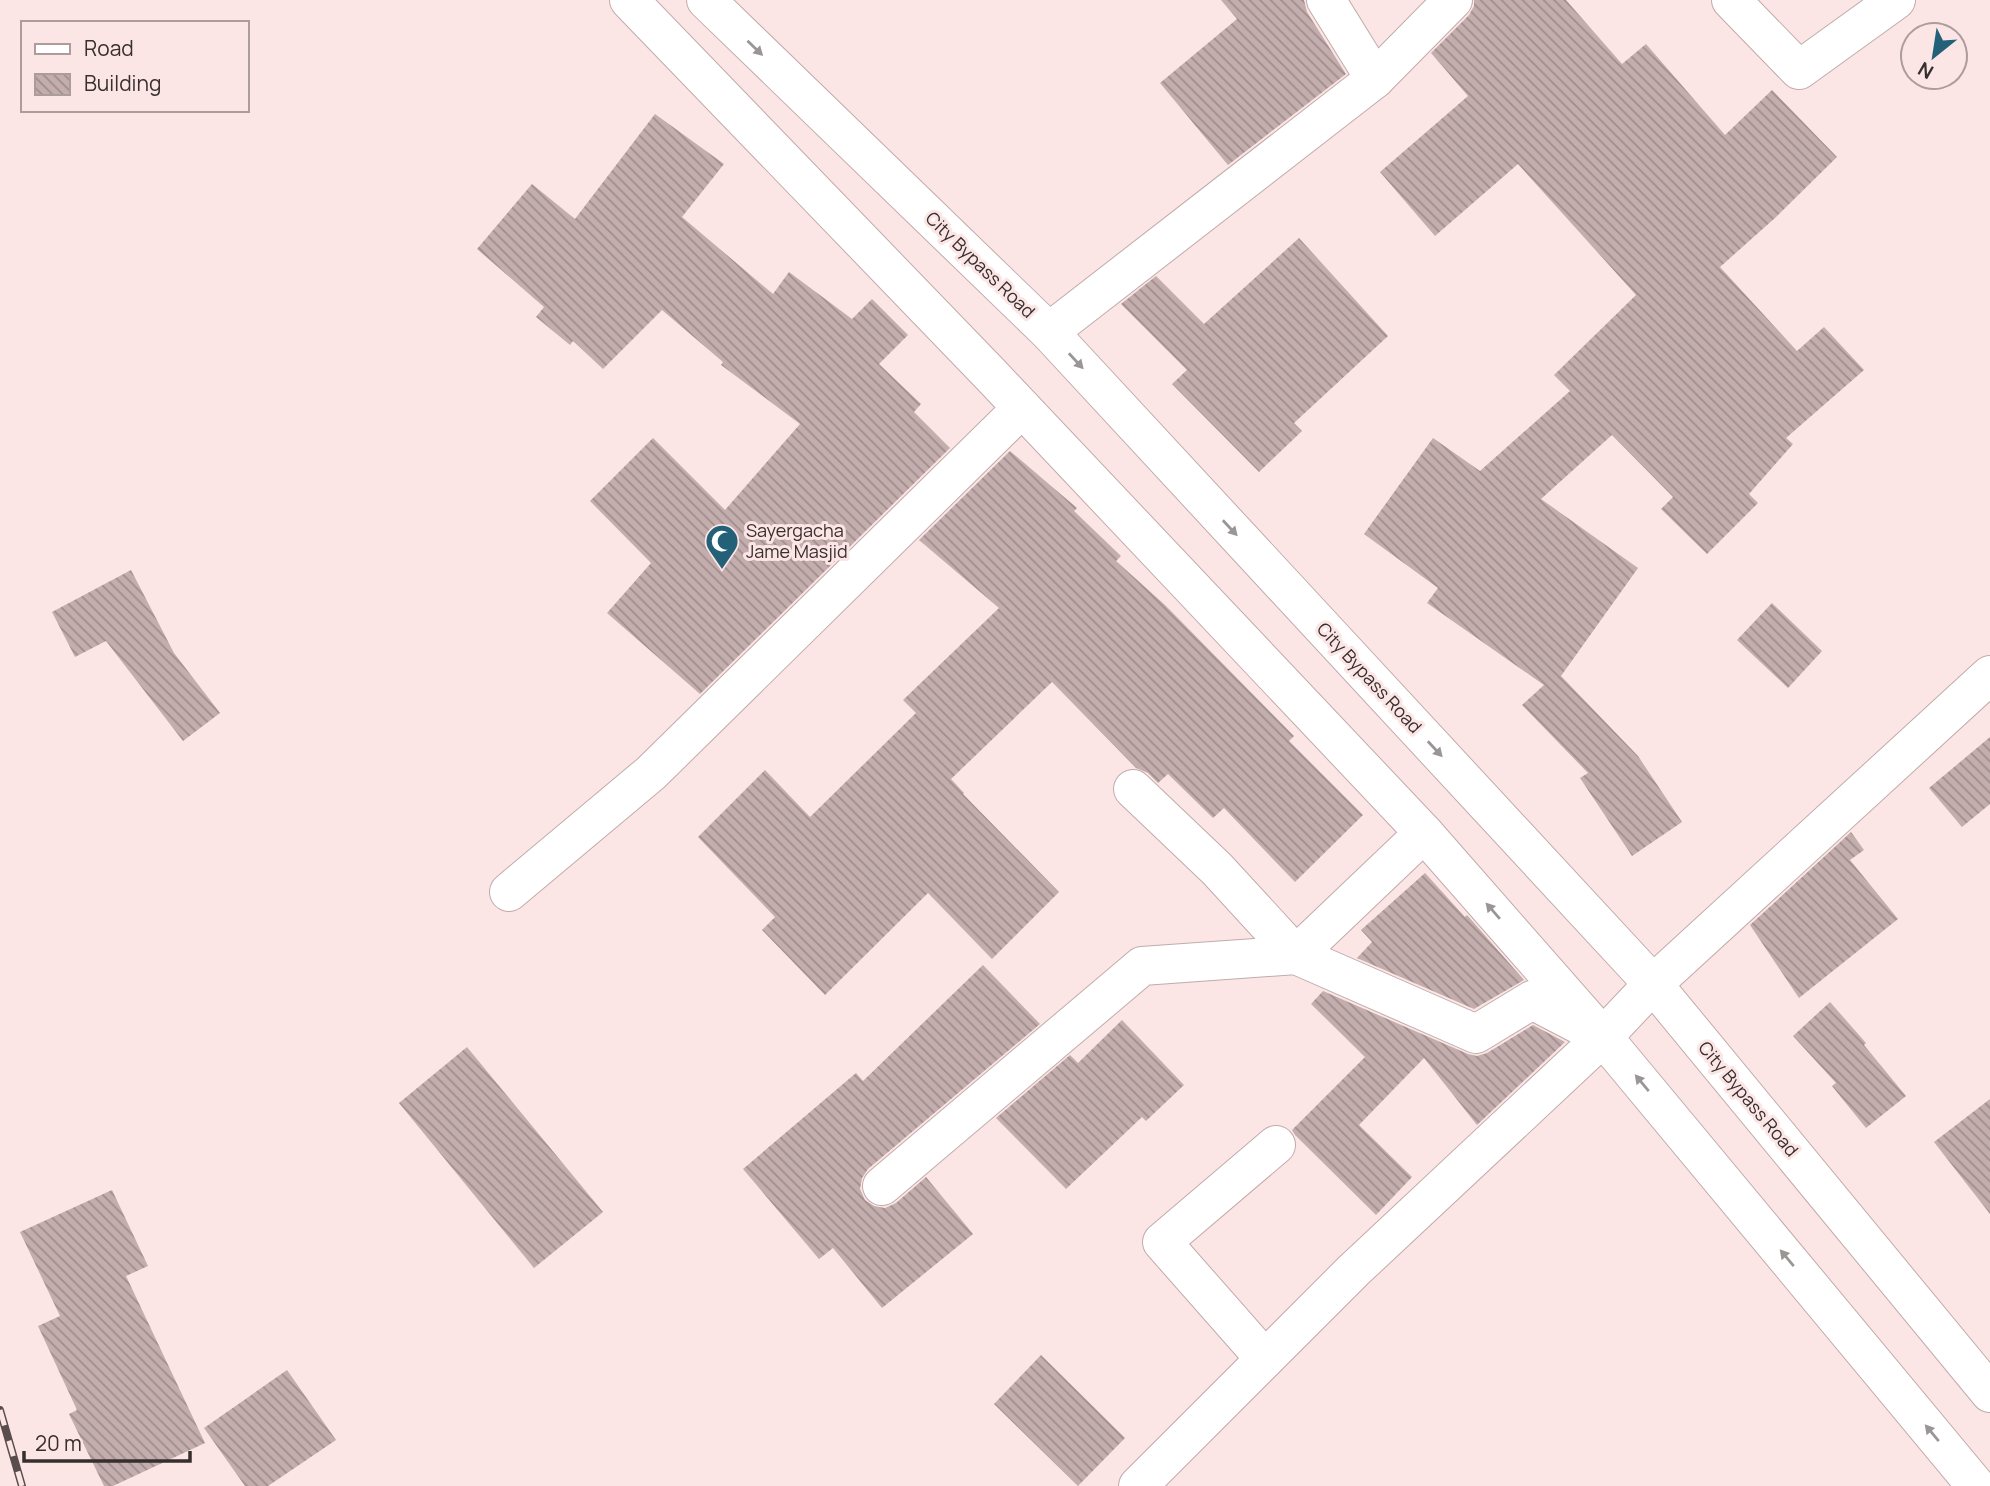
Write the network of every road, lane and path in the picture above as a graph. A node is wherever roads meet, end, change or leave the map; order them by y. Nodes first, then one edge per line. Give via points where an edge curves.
1 (629, 0) edge
2 (706, 0) edge
3 (1326, 0) edge
4 (1453, 0) edge
5 (1731, 0) edge
6 (1896, 0) edge
7 (1375, 79) junction
8 (1049, 332) junction
9 (1022, 408) junction
10 (1990, 675) edge
11 (1133, 789) dead end
12 (1424, 833) junction
13 (509, 892) dead end
14 (1296, 955) junction
15 (1653, 984) junction
16 (1603, 1037) junction
17 (1276, 1145) dead end
18 (882, 1186) dead end
19 (1265, 1359) junction
20 (1990, 1393) edge
21 (1139, 1486) edge
22 (1976, 1486) edge

1 - 9 street
2 -> 8 street, City Bypass Road
3 - 7 street
4 - 7 street
5 - 6 street via 1799,70
7 - 8 street
8 -> 15 street, City Bypass Road
9 - 12 street
9 - 13 street via 651,773
10 - 15 street
11 - 14 street via 1217,869
12 - 14 street
16 -> 12 street
14 - 16 street via 1476,1034 1532,1000
14 - 18 street via 1142,965
15 - 16 street
15 - 20 street, City Bypass Road
16 - 19 street
22 -> 16 street
17 - 19 street via 1161,1242
19 - 21 street

